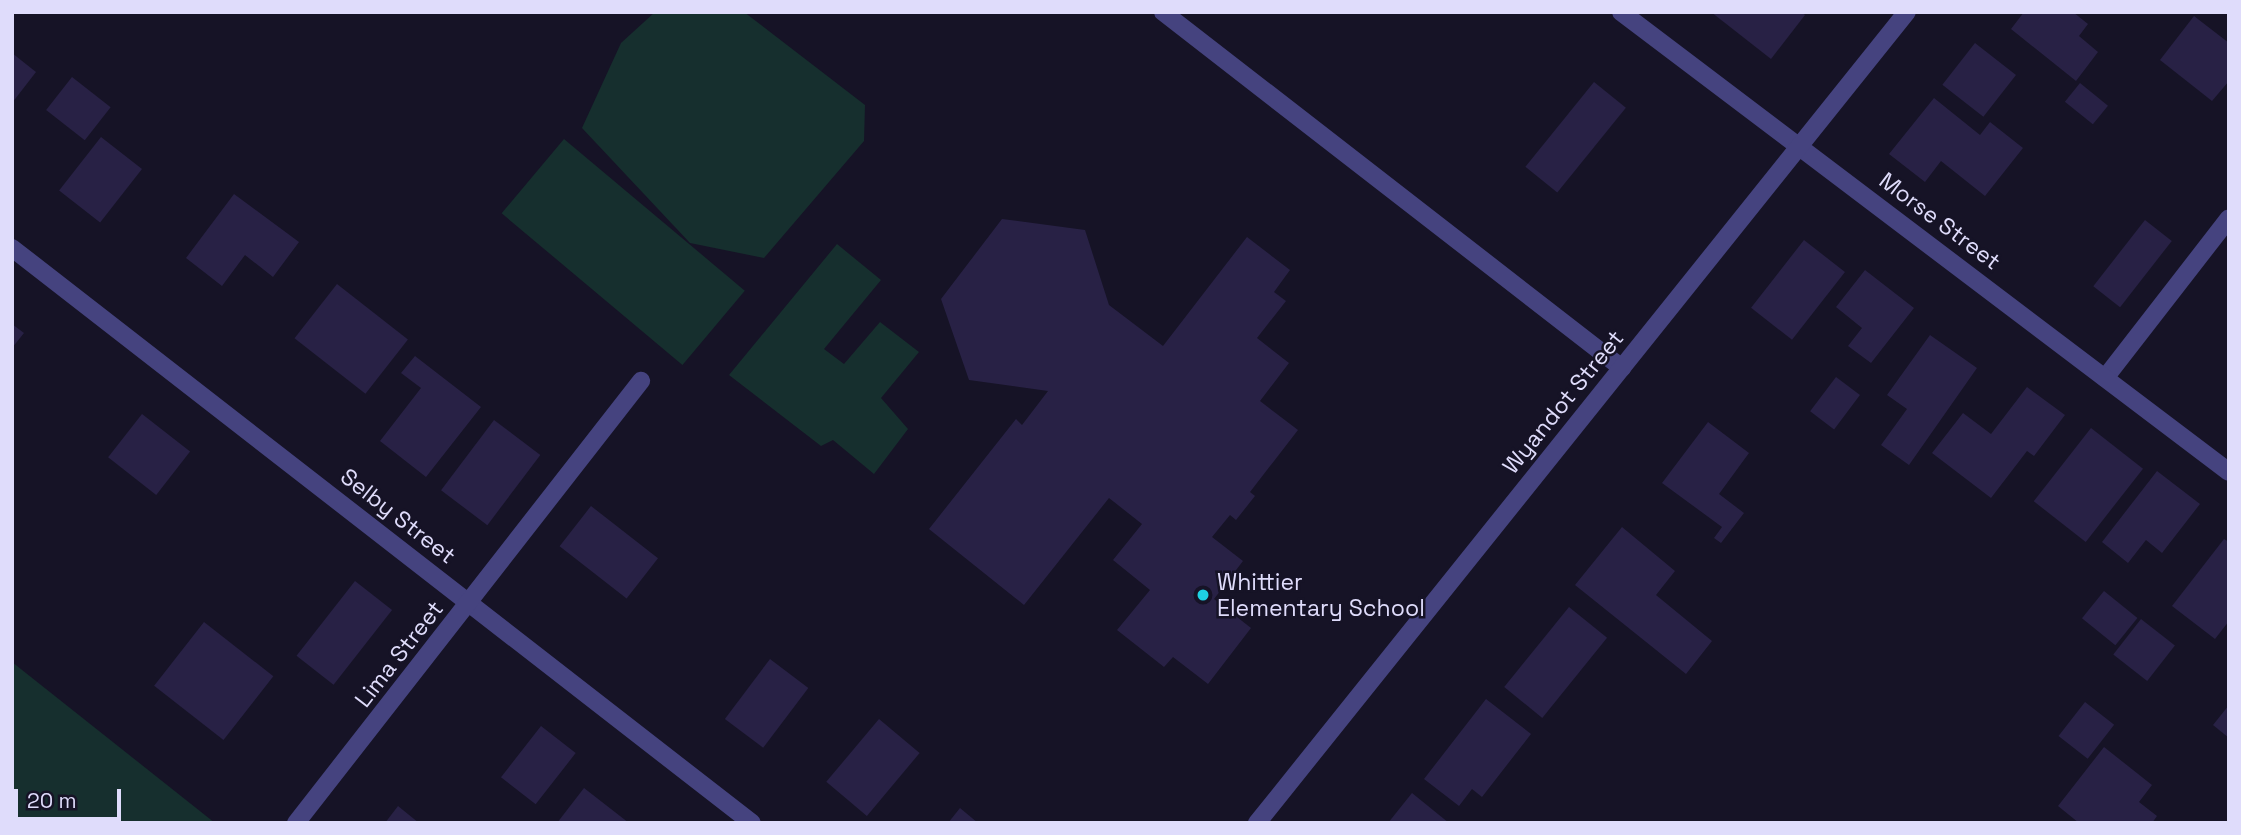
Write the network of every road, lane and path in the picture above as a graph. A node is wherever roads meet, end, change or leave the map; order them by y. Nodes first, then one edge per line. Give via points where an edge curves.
1 (1163, 12) edge
2 (1621, 12) edge
3 (1907, 12) edge
4 (1801, 146) junction
5 (2229, 218) edge
6 (12, 248) edge
7 (1622, 368) junction
8 (2105, 378) junction
9 (641, 382) dead end
10 (2229, 472) edge
11 (470, 603) junction
12 (296, 823) edge
13 (752, 823) edge
14 (1257, 823) edge

1 - 7 street
2 - 4 street, Morse Street
3 - 4 street, Wyandot Street
4 - 7 street, Wyandot Street
4 - 8 street, Morse Street
5 - 8 street
6 - 11 street, Selby Street
7 - 14 street, Wyandot Street
8 - 10 street, Morse Street
9 - 11 street, Lima Street
11 - 12 street, Lima Street
11 - 13 street, Selby Street

